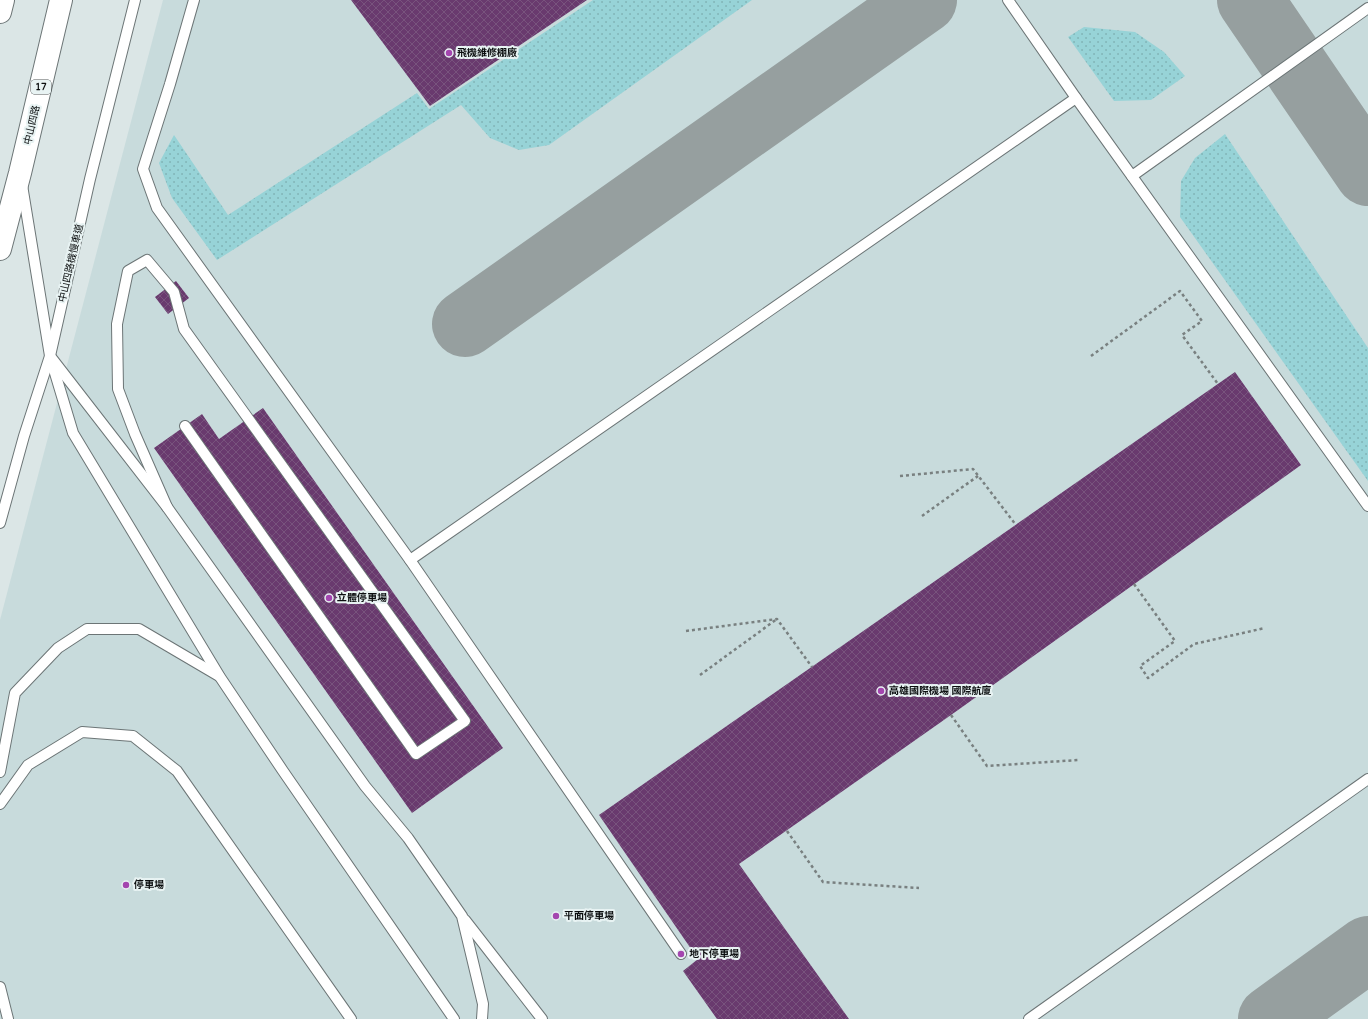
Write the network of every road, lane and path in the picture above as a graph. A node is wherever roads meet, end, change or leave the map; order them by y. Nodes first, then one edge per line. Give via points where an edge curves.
1 (3, 0) edge
2 (61, 0) edge
3 (135, 0) edge
4 (194, 0) edge
5 (1008, 0) edge
6 (1368, 8) edge
7 (0, 12) edge
8 (1076, 98) junction
9 (20, 173) junction
10 (1132, 176) junction
11 (0, 249) edge
12 (50, 356) junction
13 (1091, 356) dead end
14 (1218, 384) dead end
15 (185, 426) dead end
16 (900, 476) dead end
17 (978, 476) junction
18 (1368, 506) edge
19 (166, 507) junction
20 (922, 516) dead end
21 (0, 523) edge
22 (1016, 525) dead end
23 (410, 560) junction
24 (1134, 584) dead end
25 (777, 619) junction
26 (1265, 628) dead end
27 (686, 631) dead end
28 (812, 667) dead end
29 (700, 675) dead end
30 (220, 678) junction
31 (951, 716) dead end
32 (1078, 760) dead end
33 (0, 772) edge
34 (1368, 779) edge
35 (0, 804) edge
36 (787, 831) dead end
37 (919, 888) dead end
38 (462, 916) junction
39 (681, 954) dead end
40 (0, 987) edge
41 (8, 1019) edge
42 (351, 1019) edge
43 (454, 1019) edge
44 (482, 1019) edge
45 (542, 1019) edge
46 (1029, 1019) edge

1 - 7 main road
2 - 9 main road, 中山四路 / 17
3 - 12 lane, 中山四路機慢車道 via 90,179
4 - 23 lane via 143,170 157,208
5 - 8 lane
6 - 10 lane
8 - 10 lane
8 - 23 lane
9 - 11 main road, 中山四路 / 17
9 - 12 lane
10 - 18 lane
12 - 19 lane
12 - 21 lane, 中山四路機慢車道
12 - 30 lane via 73,433
13 - 14 path via 1180,291 1202,321 1182,336
15 - 19 lane via 416,754 465,721 184,329 174,292 147,260 128,270 117,324 118,389
16 - 17 path via 973,469
17 - 20 path
17 - 22 path
19 - 38 lane via 360,779 408,838
23 - 39 lane
24 - 26 path via 1175,641 1140,666 1148,678 1194,644
25 - 27 path
25 - 28 path
25 - 29 path
30 - 33 lane via 139,629 86,629 58,648 15,693
30 - 43 lane
31 - 32 path via 987,766
34 - 46 lane
35 - 42 lane via 28,765 82,732 133,736 177,772
36 - 37 path via 823,882
38 - 44 lane via 483,1004
38 - 45 lane
40 - 41 lane

